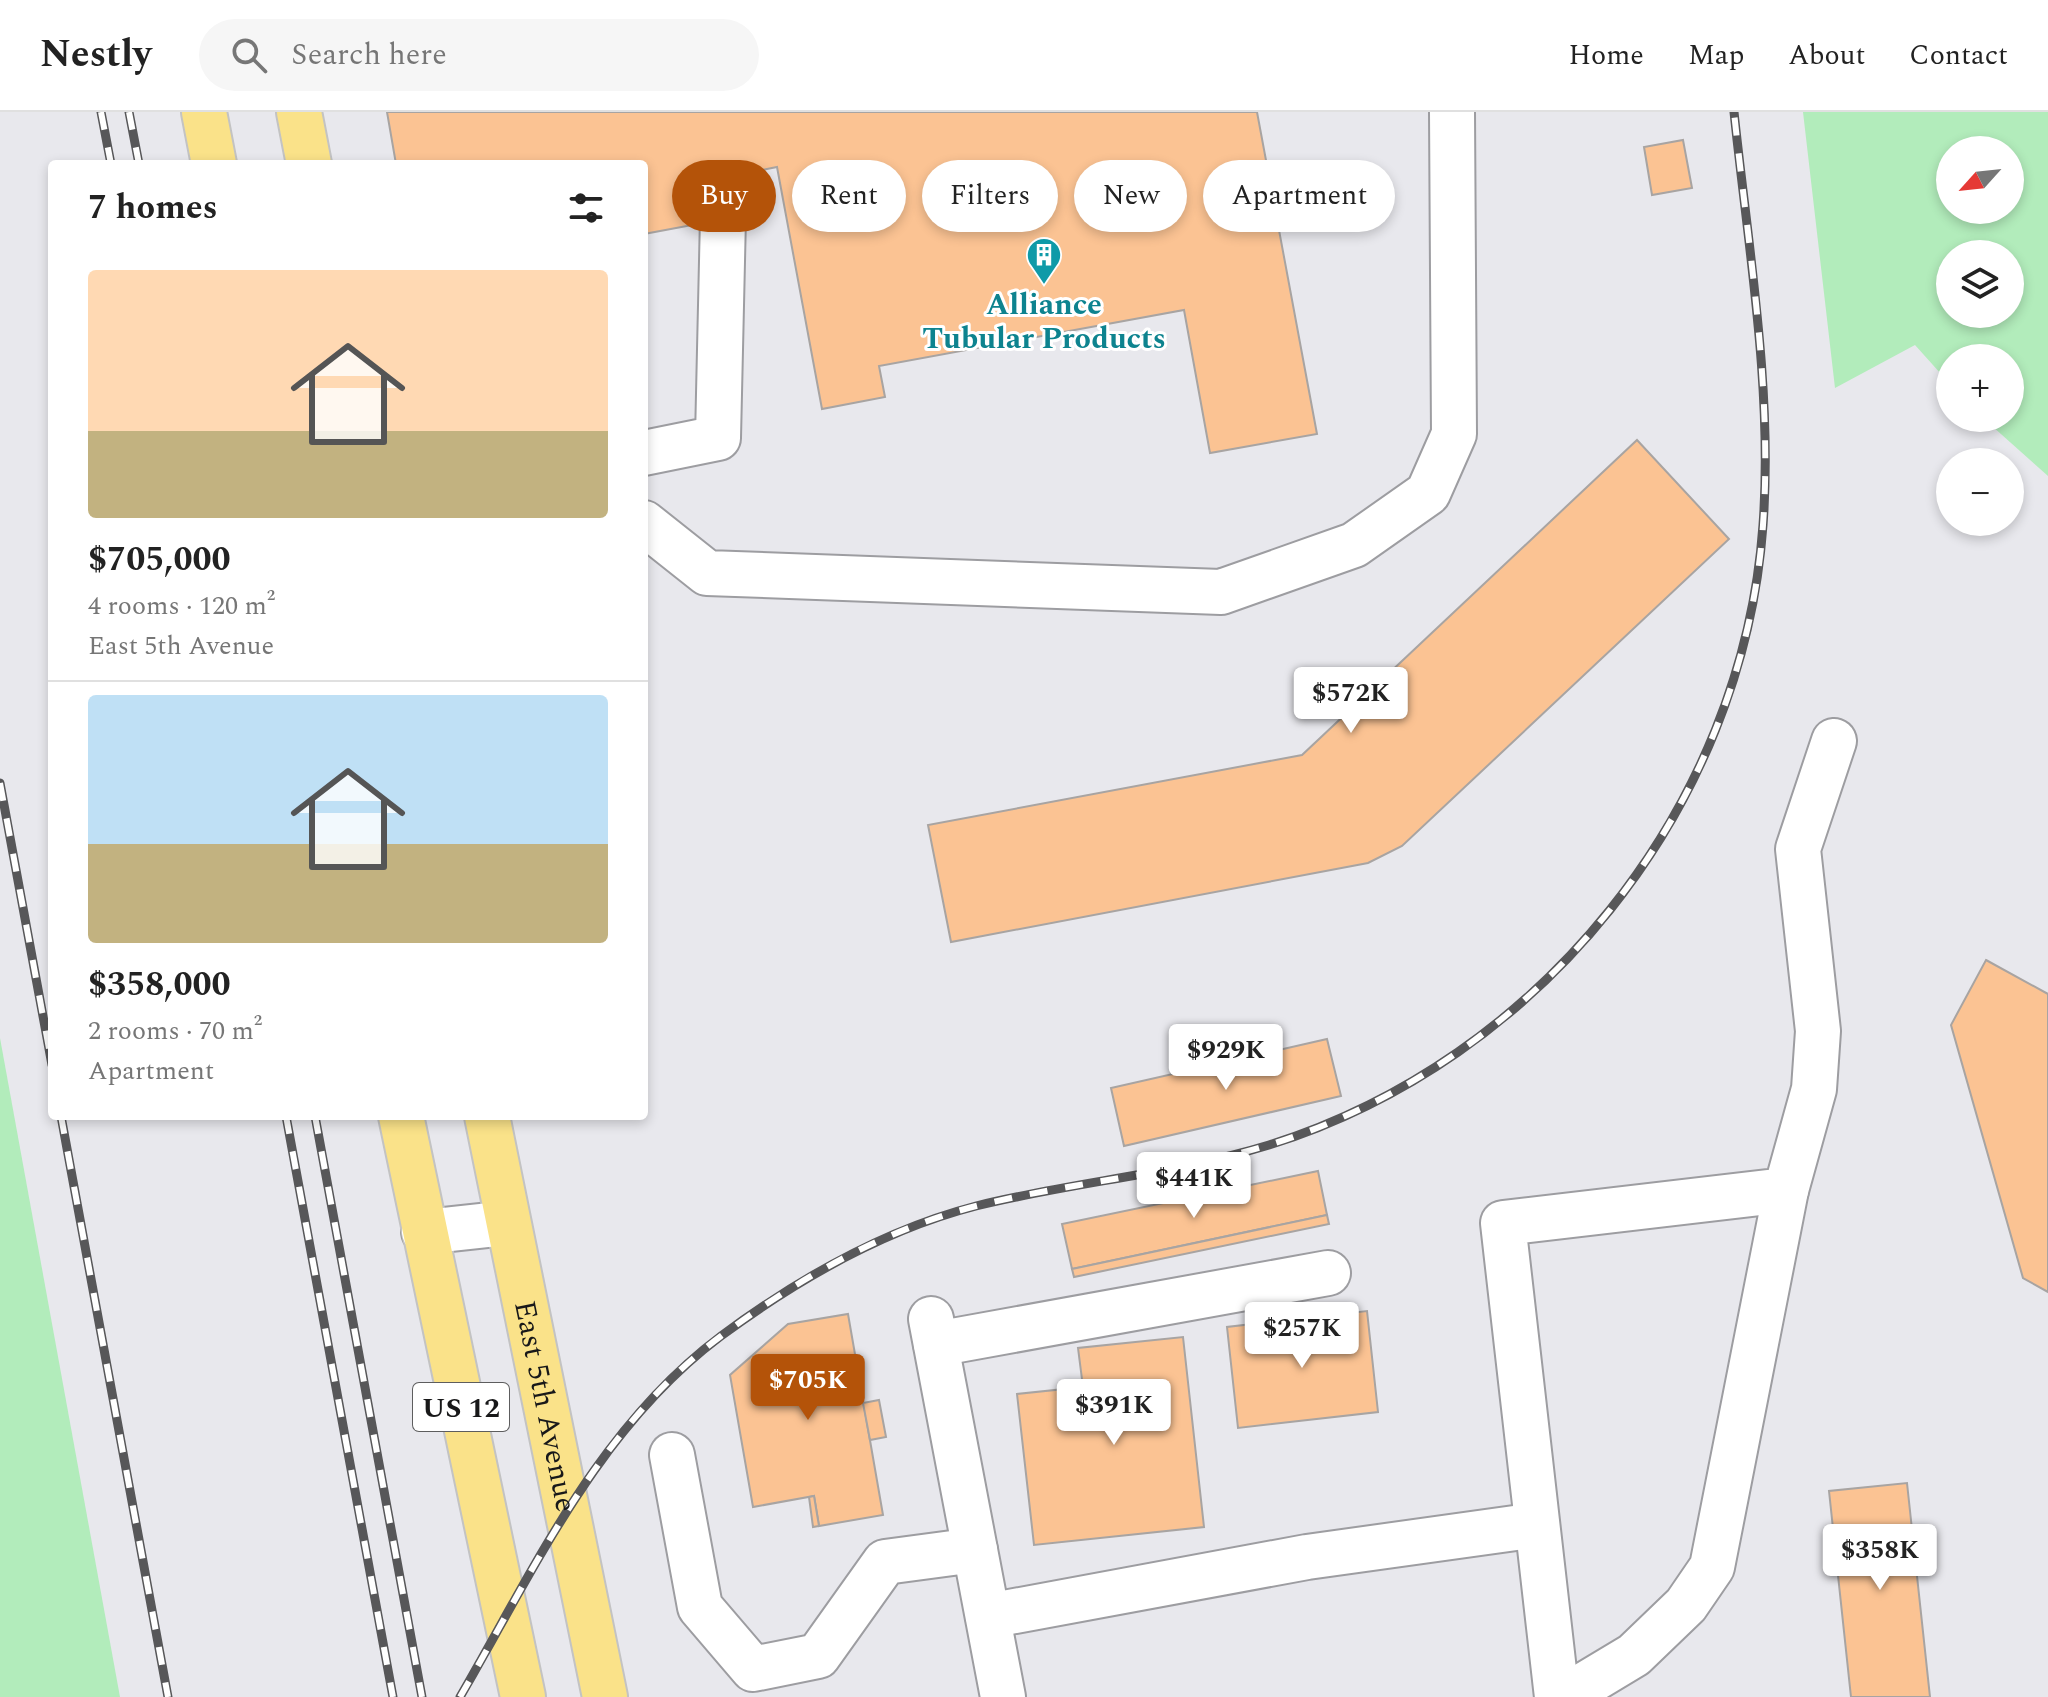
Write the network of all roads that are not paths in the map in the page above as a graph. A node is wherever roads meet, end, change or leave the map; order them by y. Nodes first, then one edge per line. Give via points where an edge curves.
1 (204, 112) edge
2 (299, 112) edge
3 (1452, 112) edge
4 (213, 160) edge
5 (308, 160) edge
6 (723, 232) edge
7 (648, 452) edge
8 (648, 526) edge
9 (1834, 741) dead end
10 (402, 1120) edge
11 (488, 1120) edge
12 (1786, 1190) junction
13 (507, 1223) junction
14 (424, 1232) junction
15 (1328, 1273) dead end
16 (672, 1455) dead end
17 (1537, 1525) junction
18 (975, 1550) junction
19 (988, 1616) junction
20 (523, 1697) edge
21 (605, 1697) edge
22 (1003, 1697) edge
23 (1557, 1697) edge
24 (1564, 1697) edge

1 - 4 main road
2 - 5 main road
3 - 8 lane via 1454,434 1428,493 1354,545 1221,592 707,573
6 - 7 lane via 718,438
9 - 12 lane via 1798,849 1818,1031 1814,1089
10 - 14 main road, US 12
11 - 13 main road, East 5th Avenue / US 12
12 - 17 lane via 1503,1223
12 - 24 lane via 1712,1567 1686,1605 1634,1655
13 - 14 lane
13 - 21 main road, East 5th Avenue / US 12
14 - 20 main road, US 12
15 - 18 lane via 933,1331
16 - 18 lane via 700,1607 753,1669 818,1656 885,1562
17 - 19 lane via 1307,1557
17 - 23 lane
18 - 19 lane
19 - 22 lane

